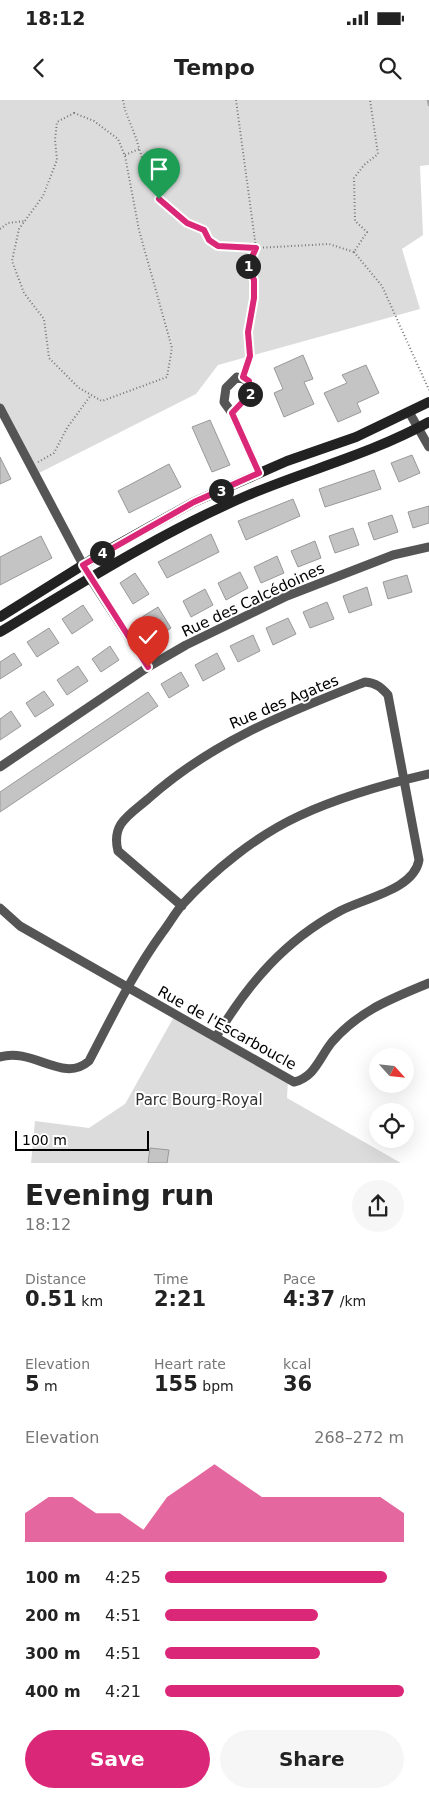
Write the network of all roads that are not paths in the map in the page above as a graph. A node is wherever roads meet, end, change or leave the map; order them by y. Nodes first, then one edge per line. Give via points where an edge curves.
1 (429, 402) edge
2 (0, 408) edge
3 (408, 412) junction
4 (232, 413) junction
5 (429, 422) edge
6 (418, 428) junction
7 (429, 448) edge
8 (259, 473) junction
9 (429, 547) edge
10 (83, 565) junction
11 (90, 578) junction
12 (0, 617) edge
13 (0, 632) edge
14 (148, 667) junction
15 (0, 767) edge
16 (429, 774) edge
17 (404, 780) junction
18 (182, 906) junction
19 (0, 908) edge
20 (429, 983) edge
21 (128, 988) junction
22 (216, 1037) junction
23 (0, 1057) edge

1 - 3 street
2 - 10 street
3 - 6 street
3 - 8 street via 356,437
4 - 4 street via 251,393 249,381 243,377 232,380 224,393 224,402
4 - 8 street
5 - 6 street
6 - 7 street
6 - 11 street via 202,516
8 - 10 street via 194,502
9 - 14 street, Rue des Calcédoines via 393,554 287,596
10 - 11 street
10 - 12 street
11 - 13 street
11 - 14 street
14 - 15 street, Rue des Calcédoines
16 - 17 street
17 - 18 street via 299,816 245,850
17 - 18 street, Rue des Agates via 388,696 371,682 273,719 230,740 172,778 116,831 118,851
17 - 22 street via 419,860 413,876 340,911 303,934 269,964 240,997
18 - 21 street via 140,965
19 - 21 street via 20,926
20 - 22 street, Rue de l'Escarboucle via 372,1007 350,1023 308,1076 300,1080 288,1080
21 - 22 street, Rue de l'Escarboucle
21 - 23 street via 83,1067 68,1070 25,1055

